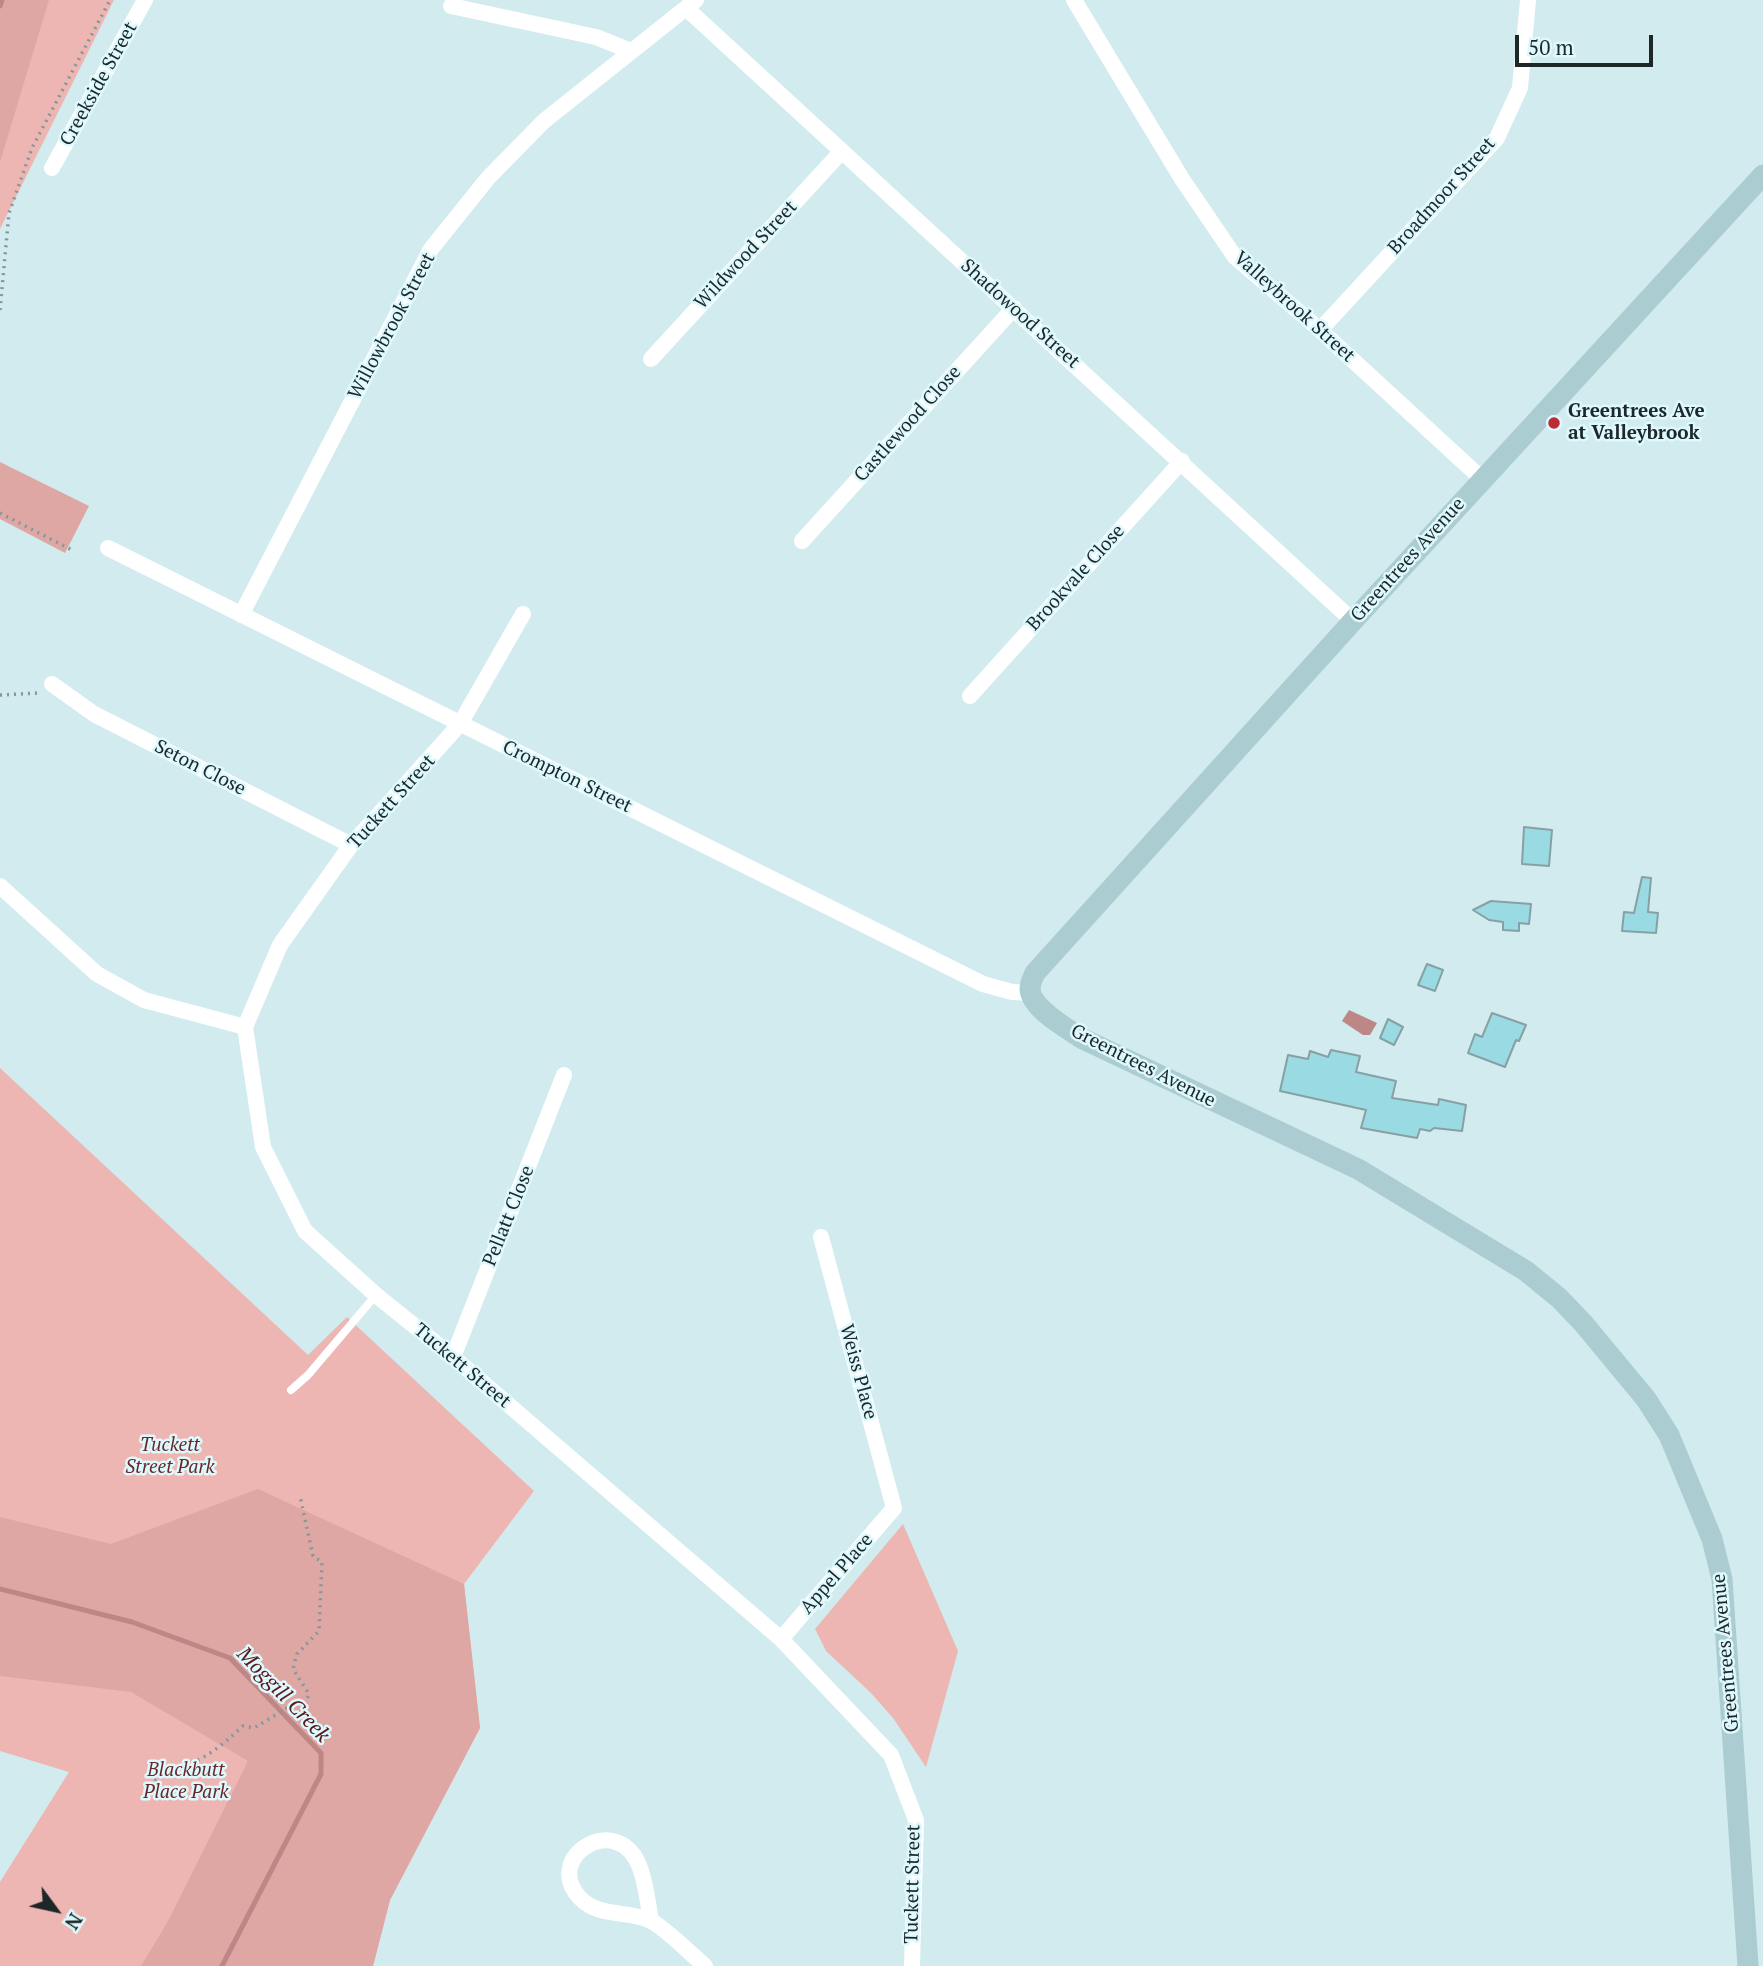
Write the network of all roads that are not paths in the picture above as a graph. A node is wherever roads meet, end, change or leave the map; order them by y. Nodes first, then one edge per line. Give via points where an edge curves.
1 (145, 0) edge
2 (1074, 0) edge
3 (1528, 0) edge
4 (691, 4) edge
5 (451, 6) dead end
6 (631, 51) junction
7 (842, 150) junction
8 (52, 167) dead end
9 (1763, 176) edge
10 (1014, 308) junction
11 (1320, 330) junction
12 (651, 359) dead end
13 (1182, 461) junction
14 (1482, 480) junction
15 (802, 541) dead end
16 (108, 548) dead end
17 (523, 614) dead end
18 (241, 615) junction
19 (1353, 621) junction
20 (52, 684) road end
21 (970, 696) dead end
22 (460, 724) junction
23 (351, 845) junction
24 (0, 886) edge
25 (1030, 993) junction
26 (246, 1027) junction
27 (565, 1075) dead end
28 (821, 1237) dead end
29 (376, 1295) junction
30 (453, 1357) junction
31 (291, 1390) dead end
32 (894, 1508) joint
33 (780, 1639) junction
34 (651, 1921) junction
35 (705, 1966) edge
36 (912, 1966) edge
37 (1748, 1966) edge

1 - 8 street, Creekside Street
2 - 11 street, Valleybrook Street via 1182,180 1235,257
3 - 11 street, Broadmoor Street via 1520,88 1497,138
4 - 6 street, Willowbrook Street
4 - 7 street, Shadowood Street
5 - 6 street via 596,37
6 - 18 street, Willowbrook Street via 544,121 488,178 431,249
7 - 10 street, Shadowood Street
7 - 12 street, Wildwood Street
9 - 14 street, Greentrees Avenue
10 - 13 street, Shadowood Street
10 - 15 street, Castlewood Close
11 - 14 street, Valleybrook Street
13 - 19 street, Shadowood Street
13 - 21 street, Brookvale Close
14 - 19 street, Greentrees Avenue
16 - 18 street, Crompton Street
17 - 22 street, Tuckett Street
18 - 22 street, Crompton Street
19 - 25 street, Greentrees Avenue via 1035,972
20 - 23 street, Seton Close via 94,714
22 - 23 street, Tuckett Street
22 - 25 street, Crompton Street via 983,984
23 - 26 street, Tuckett Street via 280,944
24 - 26 street via 97,974 144,1000
25 - 37 street, Greentrees Avenue via 1044,1012 1083,1039 1357,1169 1526,1271 1583,1323 1646,1399 1683,1466 1712,1539 1722,1579
26 - 29 street, Tuckett Street via 263,1147 305,1231
27 - 30 street, Pellatt Close
28 - 32 street, Weiss Place
29 - 30 street, Tuckett Street
29 - 31 lane
30 - 33 street, Tuckett Street
32 - 33 street, Appel Place
33 - 36 street, Tuckett Street via 891,1755 916,1820
34 - 34 street via 640,1867 628,1849 611,1840 595,1841 579,1850 569,1882 580,1898 603,1911
34 - 35 street

